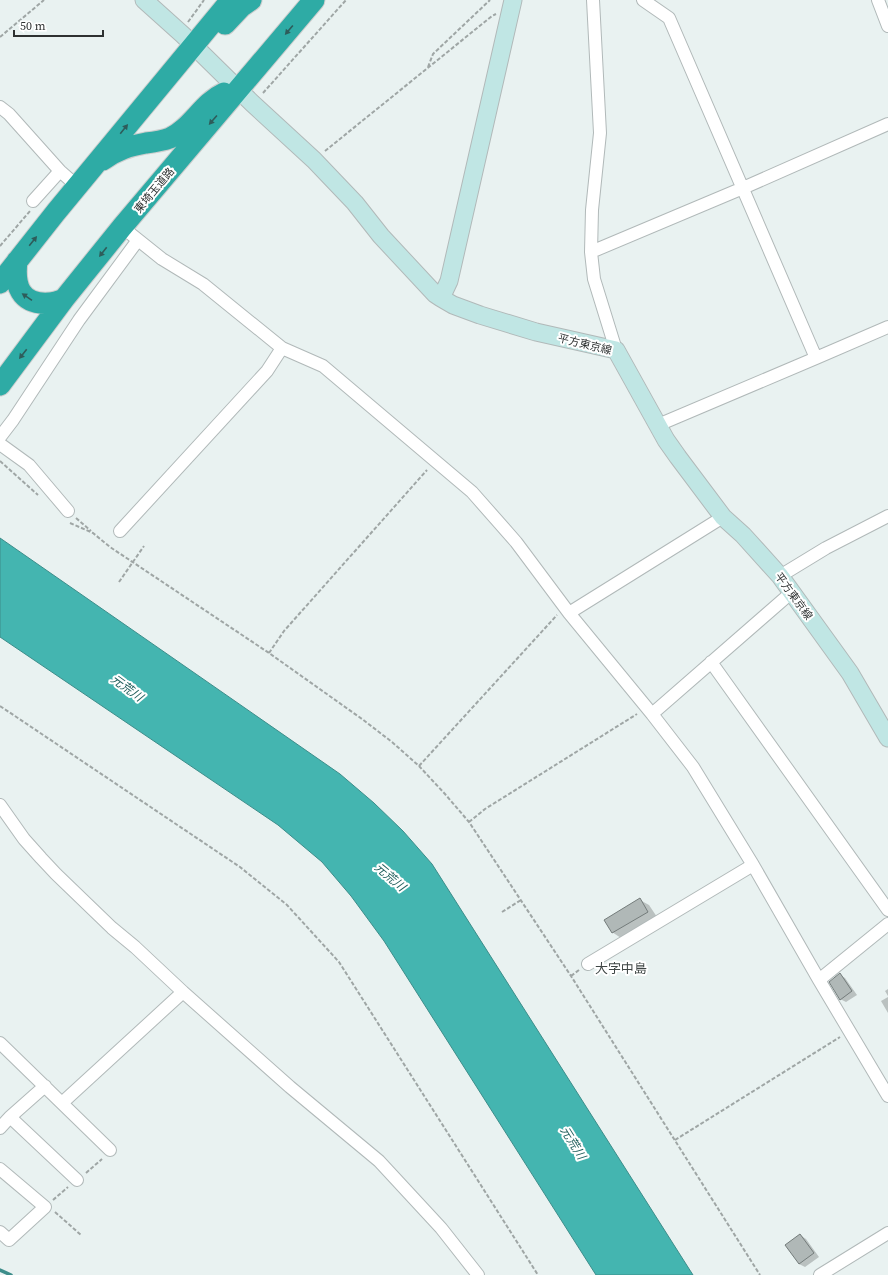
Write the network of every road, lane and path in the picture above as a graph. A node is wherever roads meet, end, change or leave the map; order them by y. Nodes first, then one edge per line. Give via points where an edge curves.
1 (44, 0) edge
2 (144, 0) edge
3 (204, 0) edge
4 (231, 0) edge
5 (251, 0) edge
6 (314, 0) edge
7 (346, 0) edge
8 (490, 0) edge
9 (593, 0) edge
10 (643, 0) edge
11 (878, 0) edge
12 (881, 0) edge
13 (888, 3) edge
14 (511, 8) edge
15 (888, 26) edge
16 (0, 37) edge
17 (188, 41) junction
18 (428, 68) junction
19 (245, 97) junction
20 (0, 107) edge
21 (888, 124) edge
22 (314, 160) junction
23 (60, 171) junction
24 (83, 179) junction
25 (743, 188) junction
26 (33, 201) joint
27 (122, 227) junction
28 (138, 240) junction
29 (0, 246) edge
30 (591, 252) junction
31 (17, 261) junction
32 (0, 282) edge
33 (441, 298) junction
34 (64, 299) junction
35 (888, 328) edge
36 (282, 348) junction
37 (616, 350) junction
38 (816, 358) junction
39 (0, 384) edge
40 (658, 425) junction
41 (0, 438) edge
42 (0, 444) edge
43 (435, 460) junction
44 (0, 461) edge
45 (40, 497) dead end
46 (888, 516) edge
47 (68, 517) junction
48 (723, 517) junction
49 (120, 531) dead end
50 (93, 533) junction
51 (144, 546) dead end
52 (133, 561) junction
53 (780, 576) junction
54 (119, 582) dead end
55 (792, 592) junction
56 (567, 610) junction
57 (269, 653) junction
58 (711, 662) junction
59 (0, 706) edge
60 (649, 711) junction
61 (882, 716) edge
62 (888, 738) edge
63 (419, 766) junction
64 (0, 806) edge
65 (469, 822) junction
66 (753, 865) junction
67 (521, 900) junction
68 (888, 910) edge
69 (502, 912) dead end
70 (887, 927) edge
71 (588, 964) dead end
72 (819, 980) junction
73 (183, 992) junction
74 (849, 1031) junction
75 (0, 1043) edge
76 (45, 1086) junction
77 (888, 1096) edge
78 (62, 1103) junction
79 (10, 1117) junction
80 (0, 1128) edge
81 (675, 1140) junction
82 (110, 1150) dead end
83 (0, 1168) edge
84 (77, 1180) dead end
85 (52, 1209) dead end
86 (0, 1232) edge
87 (888, 1233) edge
88 (81, 1235) dead end
89 (478, 1275) edge
90 (538, 1275) edge
91 (760, 1275) edge
92 (820, 1275) edge

1 - 16 path
2 - 17 main road, 平方東京線
3 - 17 path via 188,22
4 - 17 highway
5 - 17 highway via 207,40
6 -> 19 highway, 東埼玉道路
7 - 19 path via 276,80
8 - 18 path via 433,54
9 - 30 street via 600,133 592,210
10 - 25 street via 669,18
11 - 15 street
12 - 13 street
14 - 18 path via 492,16
14 - 33 main road via 449,281
17 - 19 main road, 平方東京線
24 -> 17 highway
18 - 22 path
19 - 22 main road, 平方東京線
19 - 24 highway via 225,92 215,97 184,129 170,138 122,148 110,154
19 -> 27 highway, 東埼玉道路
20 - 23 street
21 - 25 street
22 - 33 main road, 平方東京線 via 355,203 404,261
23 - 24 street
23 - 26 street
31 -> 24 highway
25 - 30 street
25 - 38 street
26 - 29 path via 35,205
27 - 28 street
27 -> 34 highway, 東埼玉道路
28 - 36 street via 162,259 203,284
28 - 41 street via 79,320
30 - 37 street via 594,279
31 - 32 highway
34 -> 31 highway via 40,303 22,294 15,275
33 - 37 main road, 平方東京線 via 453,305 529,330
34 -> 39 highway, 東埼玉道路
35 - 38 street
36 - 43 street via 323,366
36 - 49 street via 267,371
37 - 40 main road, 平方東京線
38 - 40 street
40 - 48 main road, 平方東京線 via 678,457
42 - 47 street via 29,465
43 - 56 street via 472,492 511,536
43 - 57 path via 284,630
44 - 45 path
46 - 53 street via 826,548
47 - 50 path
47 - 50 path
48 - 53 main road, 平方東京線
48 - 56 street
50 - 52 path
51 - 52 path
52 - 54 path
52 - 57 path
53 - 55 main road, 平方東京線
55 - 58 street
55 - 61 main road, 平方東京線
56 - 60 street
56 - 63 path
57 - 63 path via 362,719
58 - 60 street
58 - 68 street
59 - 90 path via 240,868 287,905 339,962
60 - 65 path via 485,809
60 - 66 street via 693,767
61 - 62 main road, 平方東京線
63 - 65 path
64 - 73 street via 24,839 56,874
65 - 67 path
66 - 71 street
66 - 72 street
67 - 69 path
67 - 81 path
70 - 72 street
72 - 74 street
73 - 78 street
73 - 89 street via 290,1087 379,1161 441,1228
74 - 77 street
74 - 81 path
75 - 76 street
76 - 78 street
76 - 79 street
78 - 82 street
79 - 80 street
79 - 84 street
81 - 91 path
83 - 86 street via 45,1207 9,1240
85 - 88 path
87 - 92 street

